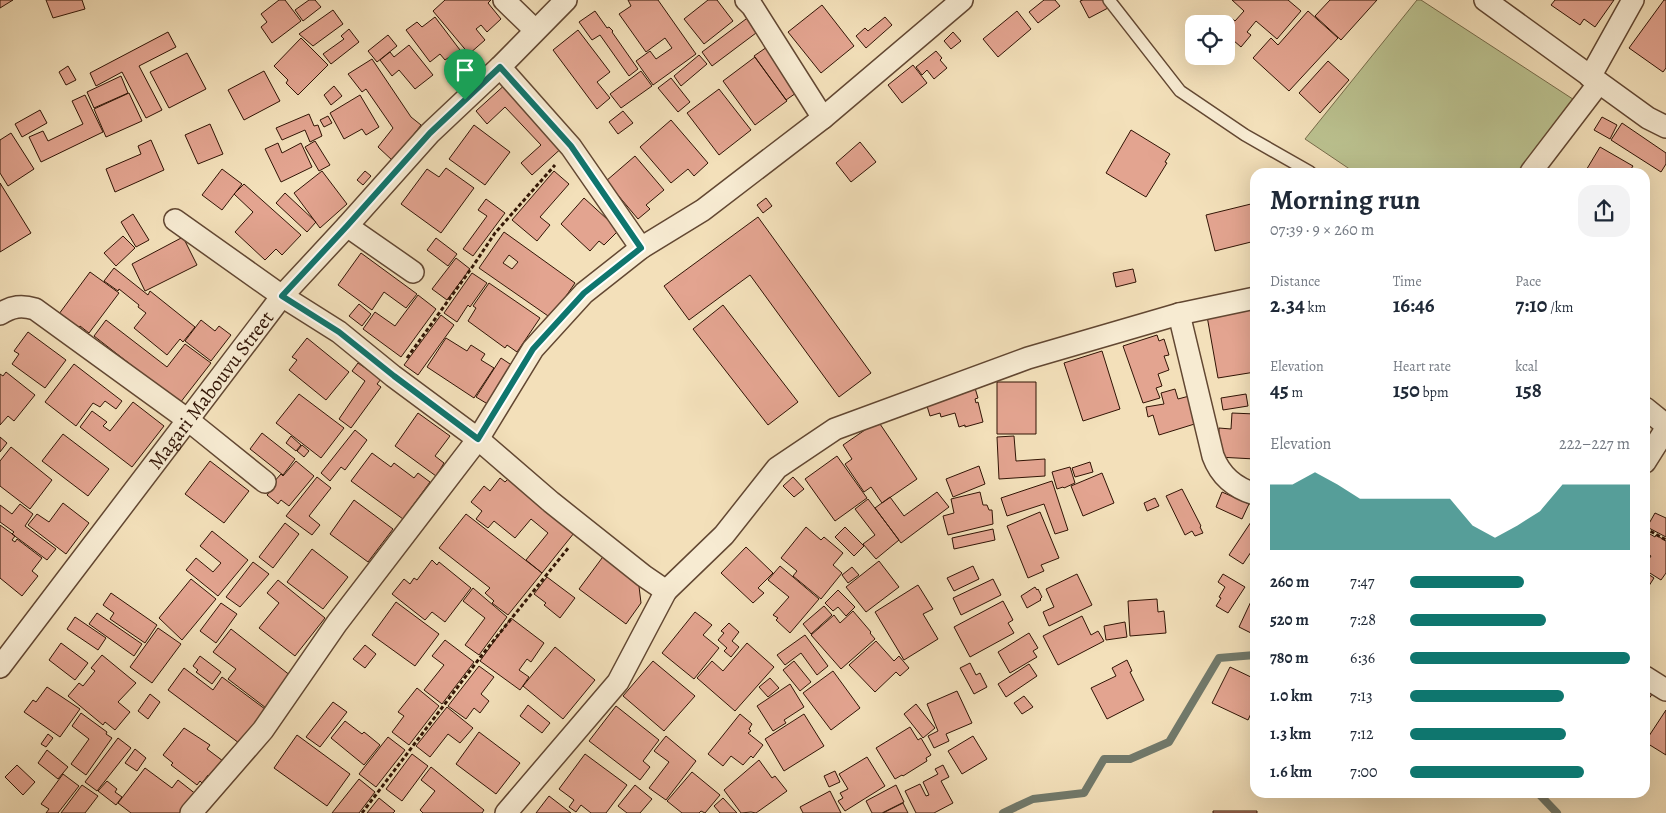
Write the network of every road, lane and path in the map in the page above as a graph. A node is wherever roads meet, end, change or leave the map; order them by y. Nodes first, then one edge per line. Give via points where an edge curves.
1 (504, 0) edge
2 (566, 0) edge
3 (746, 0) edge
4 (962, 0) edge
5 (1109, 0) edge
6 (1485, 0) edge
7 (1633, 0) edge
8 (535, 30) junction
9 (500, 67) junction
10 (1595, 80) junction
11 (823, 118) junction
12 (1666, 127) edge
13 (571, 146) junction
14 (1303, 168) edge
15 (1533, 168) edge
16 (174, 220) dead end
17 (347, 226) junction
18 (641, 248) junction
19 (413, 272) dead end
20 (282, 296) junction
21 (1250, 299) edge
22 (0, 314) edge
23 (1179, 314) junction
24 (394, 376) junction
25 (1650, 412) edge
26 (188, 420) junction
27 (1666, 425) edge
28 (1666, 429) edge
29 (478, 439) junction
30 (1650, 454) edge
31 (265, 482) dead end
32 (1250, 492) edge
33 (584, 528) junction
34 (1650, 531) edge
35 (1666, 540) edge
36 (666, 591) junction
37 (0, 667) edge
38 (1650, 680) edge
39 (1666, 690) edge
40 (191, 813) edge
41 (362, 813) edge
42 (506, 813) edge

1 - 8 street
2 - 8 street, Magari Mabouvu Street
3 - 11 street
4 - 11 street
5 - 14 lane via 1180,91 1245,135
6 - 10 street
7 - 10 street
8 - 9 street, Magari Mabouvu Street
9 - 13 street
9 - 17 street, Magari Mabouvu Street via 430,133
10 - 12 street
10 - 15 street
11 - 18 street via 703,210
13 - 18 street
13 - 24 path via 495,232
16 - 20 street
17 - 19 street
17 - 20 street, Magari Mabouvu Street
18 - 29 street via 584,293 533,349
20 - 24 street via 339,332
20 - 26 street, Magari Mabouvu Street
21 - 23 street
22 - 26 street via 23,306 35,309
23 - 32 street via 1218,470 1230,482
23 - 36 street via 1028,358 835,429 777,468 724,535
24 - 29 street
25 - 27 street
26 - 31 street
26 - 37 street, Magari Mabouvu Street
28 - 30 street
29 - 33 street
29 - 40 street via 337,623 263,730
33 - 36 street
33 - 41 path
34 - 35 path
36 - 42 street via 618,682
38 - 39 street

